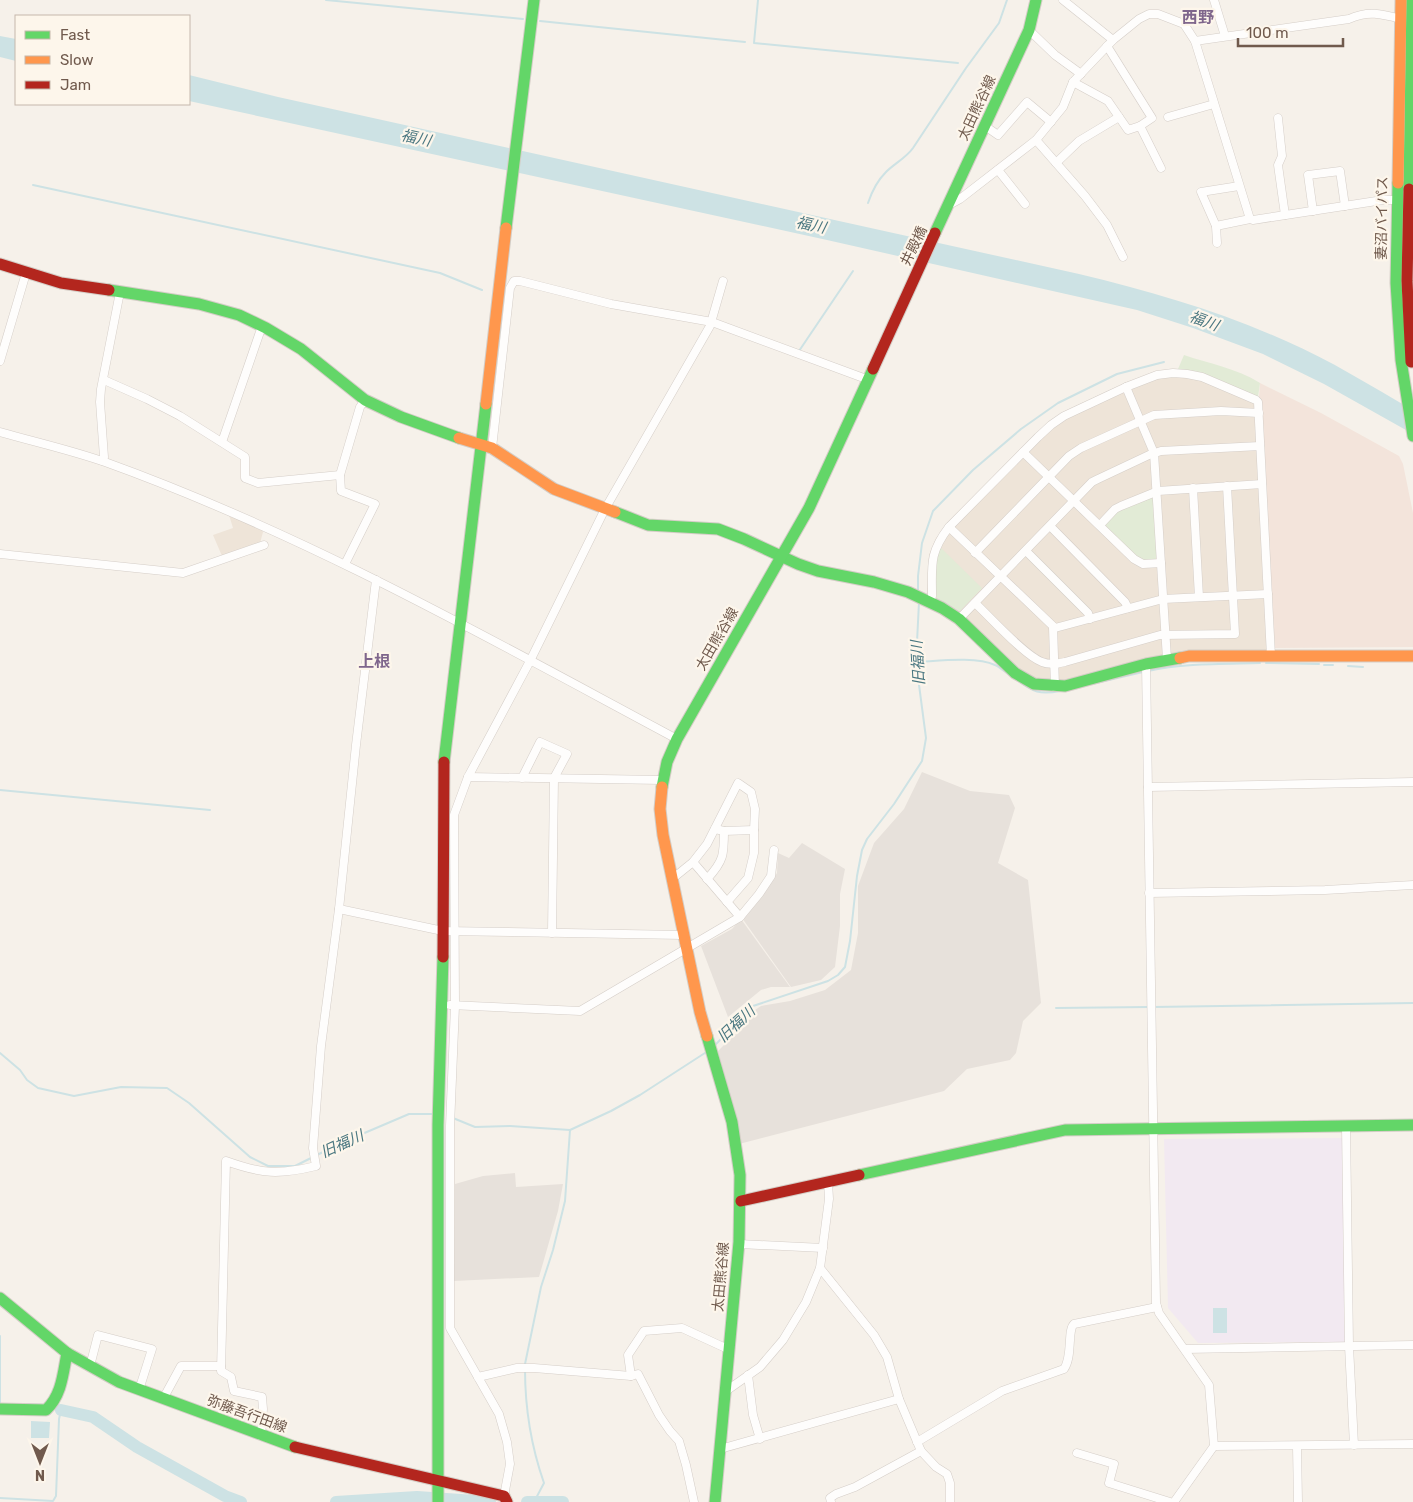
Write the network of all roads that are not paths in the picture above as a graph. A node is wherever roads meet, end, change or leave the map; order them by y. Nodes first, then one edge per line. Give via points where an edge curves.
1 (534, 0) edge
2 (1036, 0) edge
3 (1064, 0) edge
4 (1214, 0) edge
5 (1401, 0) edge
6 (1412, 0) edge
7 (1401, 19) junction
8 (1412, 29) edge
9 (1029, 30) junction
10 (1225, 36) junction
11 (1195, 41) junction
12 (1110, 43) junction
13 (1081, 74) junction
14 (1074, 82) junction
15 (1214, 104) junction
16 (1119, 117) junction
17 (1168, 117) dead end
18 (1278, 118) dead end
19 (1411, 118) edge
20 (1051, 122) junction
21 (985, 126) junction
22 (1140, 126) junction
23 (1036, 140) junction
24 (1056, 163) junction
25 (1160, 168) dead end
26 (998, 170) junction
27 (1239, 186) junction
28 (1397, 200) junction
29 (1024, 204) dead end
30 (949, 205) junction
31 (1345, 206) junction
32 (1313, 211) junction
33 (1285, 215) junction
34 (1250, 219) junction
35 (940, 226) joint
36 (1216, 226) junction
37 (1217, 243) dead end
38 (1123, 257) dead end
39 (0, 264) edge
40 (26, 273) junction
41 (915, 278) joint
42 (724, 280) dead end
43 (120, 292) junction
44 (712, 322) junction
45 (262, 326) junction
46 (0, 361) edge
47 (1413, 376) edge
48 (104, 380) junction
49 (869, 380) junction
50 (1126, 387) junction
51 (365, 400) junction
52 (1259, 413) junction
53 (1141, 420) junction
54 (0, 432) edge
55 (1413, 436) edge
56 (222, 442) junction
57 (1260, 446) junction
58 (487, 447) junction
59 (1023, 452) junction
60 (1154, 453) junction
61 (103, 462) junction
62 (340, 475) junction
63 (1049, 476) junction
64 (1262, 484) junction
65 (1227, 486) junction
66 (1193, 488) junction
67 (1158, 491) junction
68 (1075, 501) junction
69 (605, 509) junction
70 (1100, 525) junction
71 (1050, 526) junction
72 (949, 527) junction
73 (264, 545) dead end
74 (1026, 551) junction
75 (975, 553) junction
76 (0, 554) edge
77 (781, 556) junction
78 (1161, 563) junction
79 (345, 564) junction
80 (1000, 577) junction
81 (376, 580) junction
82 (1268, 594) junction
83 (1234, 595) junction
84 (1199, 597) junction
85 (1163, 599) junction
86 (928, 601) junction
87 (975, 602) junction
88 (1128, 608) junction
89 (959, 619) junction
90 (1090, 619) junction
91 (460, 624) junction
92 (1053, 627) junction
93 (1166, 635) junction
94 (1271, 656) junction
95 (1413, 656) edge
96 (1168, 659) junction
97 (530, 661) junction
98 (1054, 664) junction
99 (1146, 664) junction
100 (1055, 687) junction
101 (677, 739) junction
102 (468, 777) junction
103 (522, 778) junction
104 (554, 778) junction
105 (662, 780) junction
106 (1413, 782) edge
107 (1148, 787) junction
108 (714, 828) junction
109 (754, 830) junction
110 (724, 831) junction
111 (774, 850) dead end
112 (693, 862) junction
113 (672, 879) junction
114 (707, 879) junction
115 (1413, 885) edge
116 (1149, 893) junction
117 (727, 902) junction
118 (338, 909) junction
119 (740, 917) junction
120 (449, 931) junction
121 (552, 933) junction
122 (683, 935) junction
123 (686, 949) junction
124 (449, 1005) junction
125 (1413, 1125) edge
126 (1346, 1126) junction
127 (1154, 1128) junction
128 (828, 1182) junction
129 (741, 1201) junction
130 (739, 1244) junction
131 (823, 1248) junction
132 (820, 1268) junction
133 (0, 1298) edge
134 (1156, 1307) junction
135 (1413, 1345) edge
136 (1349, 1346) junction
137 (1185, 1349) junction
138 (730, 1350) junction
139 (67, 1353) junction
140 (90, 1366) junction
141 (221, 1366) junction
142 (748, 1375) junction
143 (631, 1376) junction
144 (478, 1377) junction
145 (139, 1390) junction
146 (726, 1391) junction
147 (163, 1399) junction
148 (899, 1399) junction
149 (0, 1409) edge
150 (261, 1436) junction
151 (760, 1439) junction
152 (916, 1442) junction
153 (1354, 1444) junction
154 (1413, 1444) edge
155 (1214, 1446) junction
156 (1297, 1446) junction
157 (720, 1449) junction
158 (921, 1451) junction
159 (1077, 1453) dead end
160 (438, 1492) edge
161 (506, 1499) edge
162 (694, 1502) edge
163 (715, 1502) edge
164 (831, 1502) edge
165 (950, 1502) edge
166 (1172, 1502) edge
167 (1298, 1502) edge

1 - 58 main road via 511,189
2 - 9 main road, 太田熊谷線
3 - 12 street
4 - 10 street
5 - 7 main road, 妻沼バイパス
6 - 8 main road, 妻沼バイパス
7 - 10 street via 1376,12 1349,19
7 - 28 main road, 妻沼バイパス
8 - 19 main road, 妻沼バイパス
9 - 13 street via 1054,55
9 - 21 main road, 太田熊谷線
10 - 11 street
11 - 12 street via 1184,24 1149,14
11 - 15 street
12 - 13 street
12 - 22 street via 1152,118
13 - 14 street
14 - 16 street via 1108,100
14 - 20 street via 1063,107
15 - 17 street
15 - 27 street
16 - 22 street via 1128,130
16 - 24 street via 1079,141
18 - 33 street via 1282,156 1278,165
19 - 47 main road, 妻沼バイパス via 1407,281
20 - 21 street via 1027,102 998,135
20 - 23 street
21 - 30 main road, 太田熊谷線
22 - 25 street
23 - 24 street
23 - 26 street
24 - 38 street via 1107,225
26 - 29 street
26 - 30 street
27 - 34 street
27 - 36 street via 1201,192
28 - 31 street
28 - 55 main road, 妻沼バイパス via 1398,328
30 - 35 main road, 太田熊谷線
31 - 32 street
31 - 32 street via 1340,171 1308,175
32 - 33 street
33 - 34 street
34 - 36 street
35 - 41 main road, 井殿橋
36 - 37 street
39 - 40 main road
40 - 43 main road via 61,283
40 - 46 street
41 - 49 main road, 太田熊谷線
42 - 44 street
43 - 45 main road via 199,304 239,315
43 - 48 street
44 - 49 street
44 - 58 street via 611,304 514,281 510,288
44 - 69 street
45 - 51 main road via 300,348
45 - 56 street
48 - 56 street via 163,407
48 - 61 street via 100,402
49 - 77 main road, 太田熊谷線 via 809,508
50 - 52 street via 1166,373 1194,375 1256,400
50 - 53 street
50 - 59 street via 1064,416
51 - 58 main road via 401,417
51 - 62 street via 360,407
52 - 53 street via 1222,410 1160,414
52 - 57 street
53 - 60 street
53 - 63 street via 1081,448
54 - 61 street
56 - 62 street via 245,457 246,478 258,483
57 - 60 street
57 - 64 street
58 - 69 main road via 554,488
58 - 91 main road
59 - 63 street
59 - 72 street
60 - 67 street
60 - 68 street via 1098,479
61 - 79 street via 268,528
62 - 79 street via 341,491 375,504
63 - 68 street
63 - 75 street
64 - 65 street
64 - 82 street
65 - 66 street
65 - 83 street
66 - 67 street
66 - 84 street
67 - 70 street via 1121,506
67 - 78 street
68 - 70 street
68 - 71 street
69 - 77 main road via 648,525 718,529
69 - 97 street
70 - 78 street via 1140,563
71 - 74 street
71 - 88 street
72 - 75 street
72 - 86 street via 934,552 932,596
73 - 76 street via 183,573
74 - 80 street
74 - 90 street via 1088,613
75 - 80 street
77 - 86 main road via 818,572 874,582
77 - 101 main road, 太田熊谷線
78 - 85 street
79 - 81 street
80 - 87 street
80 - 92 street
81 - 91 street
81 - 118 street
82 - 83 street
82 - 94 street
83 - 84 street
83 - 93 street via 1235,634
84 - 85 street
85 - 88 street
85 - 93 street
86 - 89 main road
87 - 89 street
87 - 98 street via 1028,654
88 - 90 street
89 - 100 main road via 1015,673 1034,684
90 - 92 street
91 - 97 street
91 - 120 main road via 444,766
92 - 98 street
93 - 96 street
93 - 98 street
94 - 95 main road
94 - 96 main road
96 - 99 main road
97 - 101 street
97 - 102 street
98 - 100 street
99 - 100 main road
99 - 107 street
101 - 105 main road, 太田熊谷線
102 - 103 street
102 - 120 street via 454,814
103 - 104 street
103 - 104 street via 540,742 567,754
104 - 105 street
104 - 121 street
105 - 113 main road, 太田熊谷線 via 660,809
106 - 107 street
107 - 116 street
108 - 109 street via 738,782 751,792 755,809
108 - 110 street
108 - 112 street
109 - 110 street
109 - 117 street via 754,853 748,878
110 - 114 street via 724,851 716,869
111 - 119 street via 771,876
112 - 113 street
112 - 114 street
113 - 122 main road, 太田熊谷線
114 - 117 street
115 - 116 street
116 - 127 street
117 - 119 street
118 - 120 street
118 - 141 street via 321,1046 313,1148 316,1166 276,1173 251,1170 226,1161
119 - 123 street
120 - 121 street
120 - 124 main road
121 - 122 street
122 - 123 main road, 太田熊谷線
123 - 124 street via 580,1011
123 - 129 main road, 太田熊谷線 via 738,1150
124 - 144 street via 450,1328
124 - 160 main road via 438,1125
125 - 126 main road
126 - 127 main road
126 - 136 street
127 - 128 main road via 1064,1130
127 - 134 street
128 - 129 main road
128 - 131 street
129 - 130 main road, 太田熊谷線
130 - 131 street
130 - 138 main road, 太田熊谷線
131 - 132 street
132 - 142 street via 806,1302 783,1340 760,1367
132 - 148 street via 874,1335 887,1357
133 - 139 main road, 弥藤吾行田線
134 - 137 street
134 - 152 street via 1074,1324 1070,1330 1070,1351 1064,1369 1002,1391
135 - 136 street
136 - 137 street
136 - 153 street
137 - 155 street via 1209,1385
138 - 143 street via 682,1328 644,1330 628,1355
138 - 146 main road, 太田熊谷線
139 - 140 main road, 弥藤吾行田線
139 - 149 main road via 57,1398 52,1406 46,1410
140 - 145 main road, 弥藤吾行田線
140 - 145 street via 98,1335 152,1349
141 - 147 street via 181,1366
141 - 150 street via 221,1371 231,1377 234,1391 262,1397
142 - 146 street
142 - 151 street
143 - 144 street via 517,1368
143 - 162 street via 638,1374 659,1415 679,1441
144 - 161 street via 499,1414 506,1442 510,1464
145 - 147 main road, 弥藤吾行田線
146 - 157 main road, 太田熊谷線
147 - 150 main road, 弥藤吾行田線
148 - 151 street
148 - 152 street
150 - 160 main road, 弥藤吾行田線
151 - 157 street
152 - 158 street
153 - 154 street
153 - 156 street
155 - 156 street
155 - 166 street
156 - 167 street
157 - 163 main road, 太田熊谷線
158 - 164 street via 855,1488 836,1494 830,1498
158 - 165 street via 947,1474
159 - 166 street via 1114,1464 1109,1483
160 - 161 main road, 弥藤吾行田線

